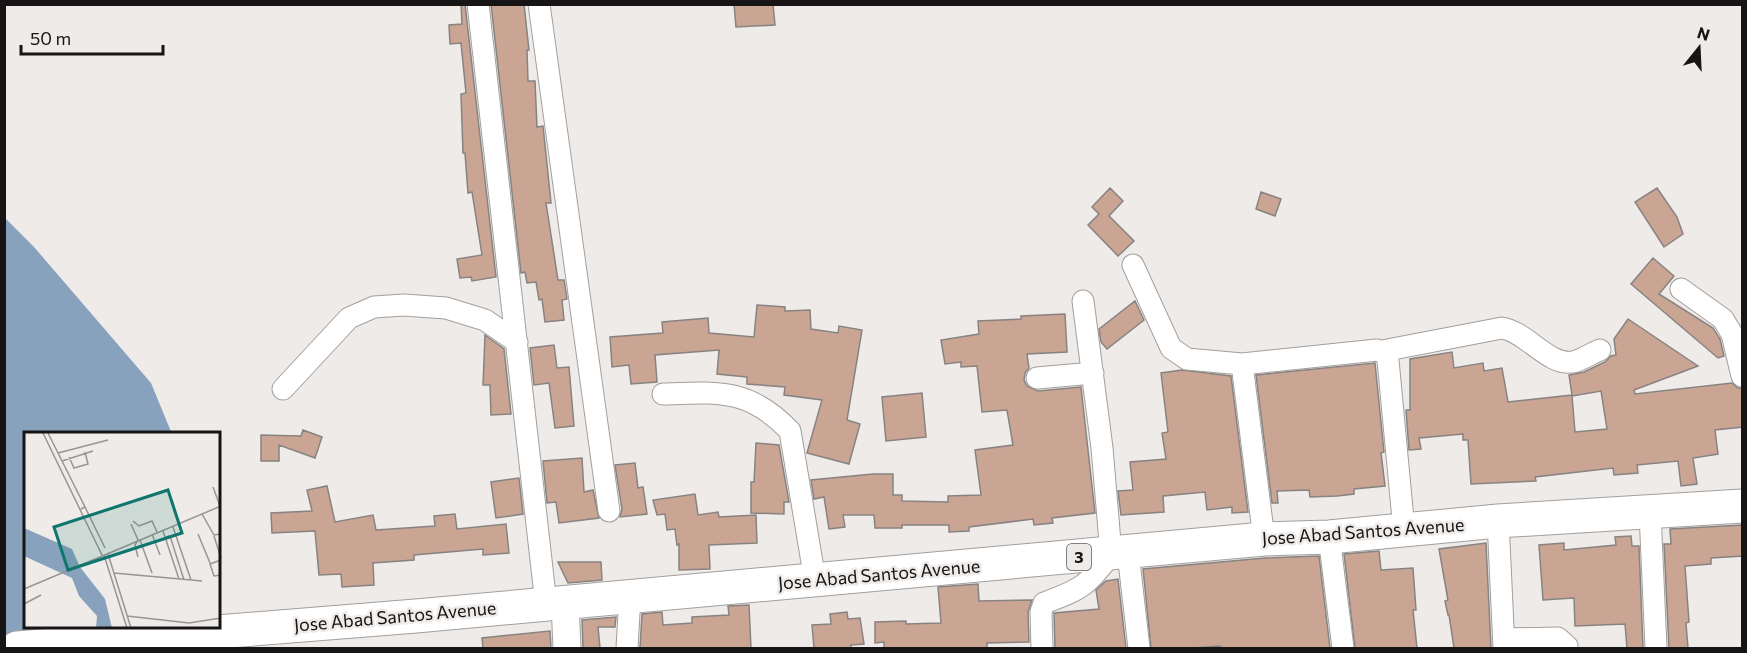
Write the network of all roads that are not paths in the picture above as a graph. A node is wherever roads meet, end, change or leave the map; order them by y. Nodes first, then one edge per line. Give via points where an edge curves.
1 (478, 4) edge
2 (539, 4) edge
3 (1132, 265) dead end
4 (1681, 289) dead end
5 (1083, 301) dead end
6 (517, 342) junction
7 (1600, 350) dead end
8 (1382, 351) junction
9 (1242, 364) junction
10 (1093, 373) junction
11 (1743, 376) edge
12 (1038, 378) dead end
13 (283, 389) dead end
14 (663, 394) dead end
15 (1743, 506) edge
16 (609, 511) dead end
17 (1650, 512) junction
18 (1498, 521) junction
19 (1404, 530) junction
20 (1329, 537) junction
21 (1264, 539) junction
22 (1120, 553) junction
23 (815, 580) junction
24 (630, 596) junction
25 (556, 603) junction
26 (1504, 644) edge
27 (17, 648) edge
28 (567, 648) edge
29 (627, 648) edge
30 (1042, 648) edge
31 (1140, 648) edge
32 (1343, 648) edge
33 (1567, 648) edge
34 (1656, 648) edge

1 - 6 street
2 - 16 street
3 - 9 street via 1171,348 1187,359
4 - 11 street via 1723,319 1732,334
5 - 10 street
6 - 13 street via 485,320 446,308 374,307 349,318
6 - 25 street
7 - 8 street via 1573,362 1553,358 1513,329 1502,328
8 - 9 street
8 - 19 street via 1388,360
9 - 21 street
10 - 12 street
10 - 22 street
14 - 23 street via 716,392 746,399 775,416 790,431
15 - 17 highway, Jose Abad Santos Avenue / 3
17 - 18 highway, Jose Abad Santos Avenue / 3
17 - 34 street
18 - 19 highway, Jose Abad Santos Avenue / 3
18 - 26 street
19 - 20 highway, Jose Abad Santos Avenue / 3
20 - 21 highway, Jose Abad Santos Avenue / 3
20 - 32 street
21 - 22 highway, Jose Abad Santos Avenue / 3
22 - 23 highway, Jose Abad Santos Avenue / 3
22 - 30 street via 1083,587 1044,603
22 - 31 street
23 - 24 highway, Jose Abad Santos Avenue / 3
24 - 25 highway, Jose Abad Santos Avenue / 3
24 - 29 street
25 - 27 highway, Jose Abad Santos Avenue / 3
25 - 28 street
26 - 33 street via 1558,638

